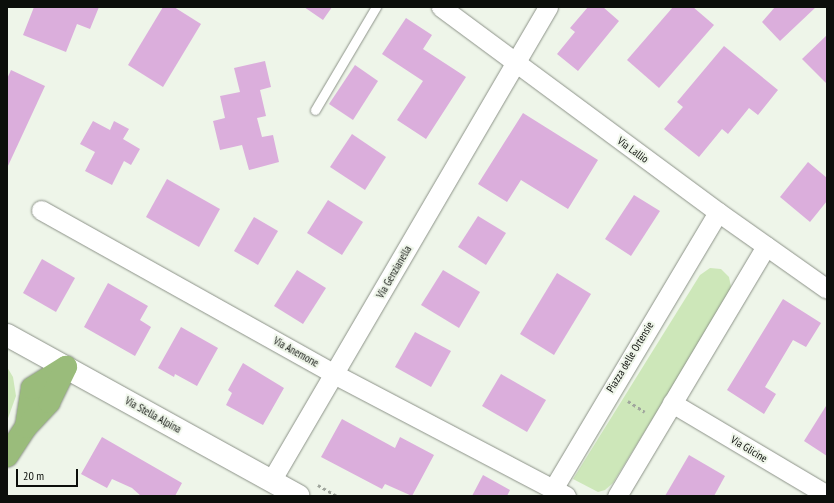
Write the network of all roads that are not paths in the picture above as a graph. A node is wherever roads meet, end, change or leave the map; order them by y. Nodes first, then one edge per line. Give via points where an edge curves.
1 (376, 7) edge
2 (441, 7) edge
3 (548, 7) edge
4 (516, 64) junction
5 (315, 110) dead end
6 (42, 210) dead end
7 (718, 212) junction
8 (766, 246) junction
9 (827, 289) edge
10 (7, 334) edge
11 (66, 367) junction
12 (334, 374) junction
13 (672, 403) junction
14 (7, 456) edge
15 (271, 481) junction
16 (559, 493) edge
17 (299, 496) edge
18 (617, 496) edge
19 (827, 496) edge

1 - 5 lane
2 - 4 street, Via Lallio
3 - 4 street, Via Genzianella
4 - 7 street, Via Lallio
4 - 12 street, Via Genzianella
6 - 12 street, Via Anemone
7 - 8 street, Via Lallio
7 - 16 street, Piazza delle Ortensie via 610,390
8 - 9 street, Via Lallio
8 - 13 street
10 - 11 street, Via Stella Alpina
11 - 14 highway via 32,388 26,427
11 - 15 street, Via Stella Alpina
12 - 15 street, Via Genzianella
12 - 16 street, Via Anemone
13 - 18 street
13 - 19 street, Via Glicine
15 - 17 street, Via Stella Alpina

